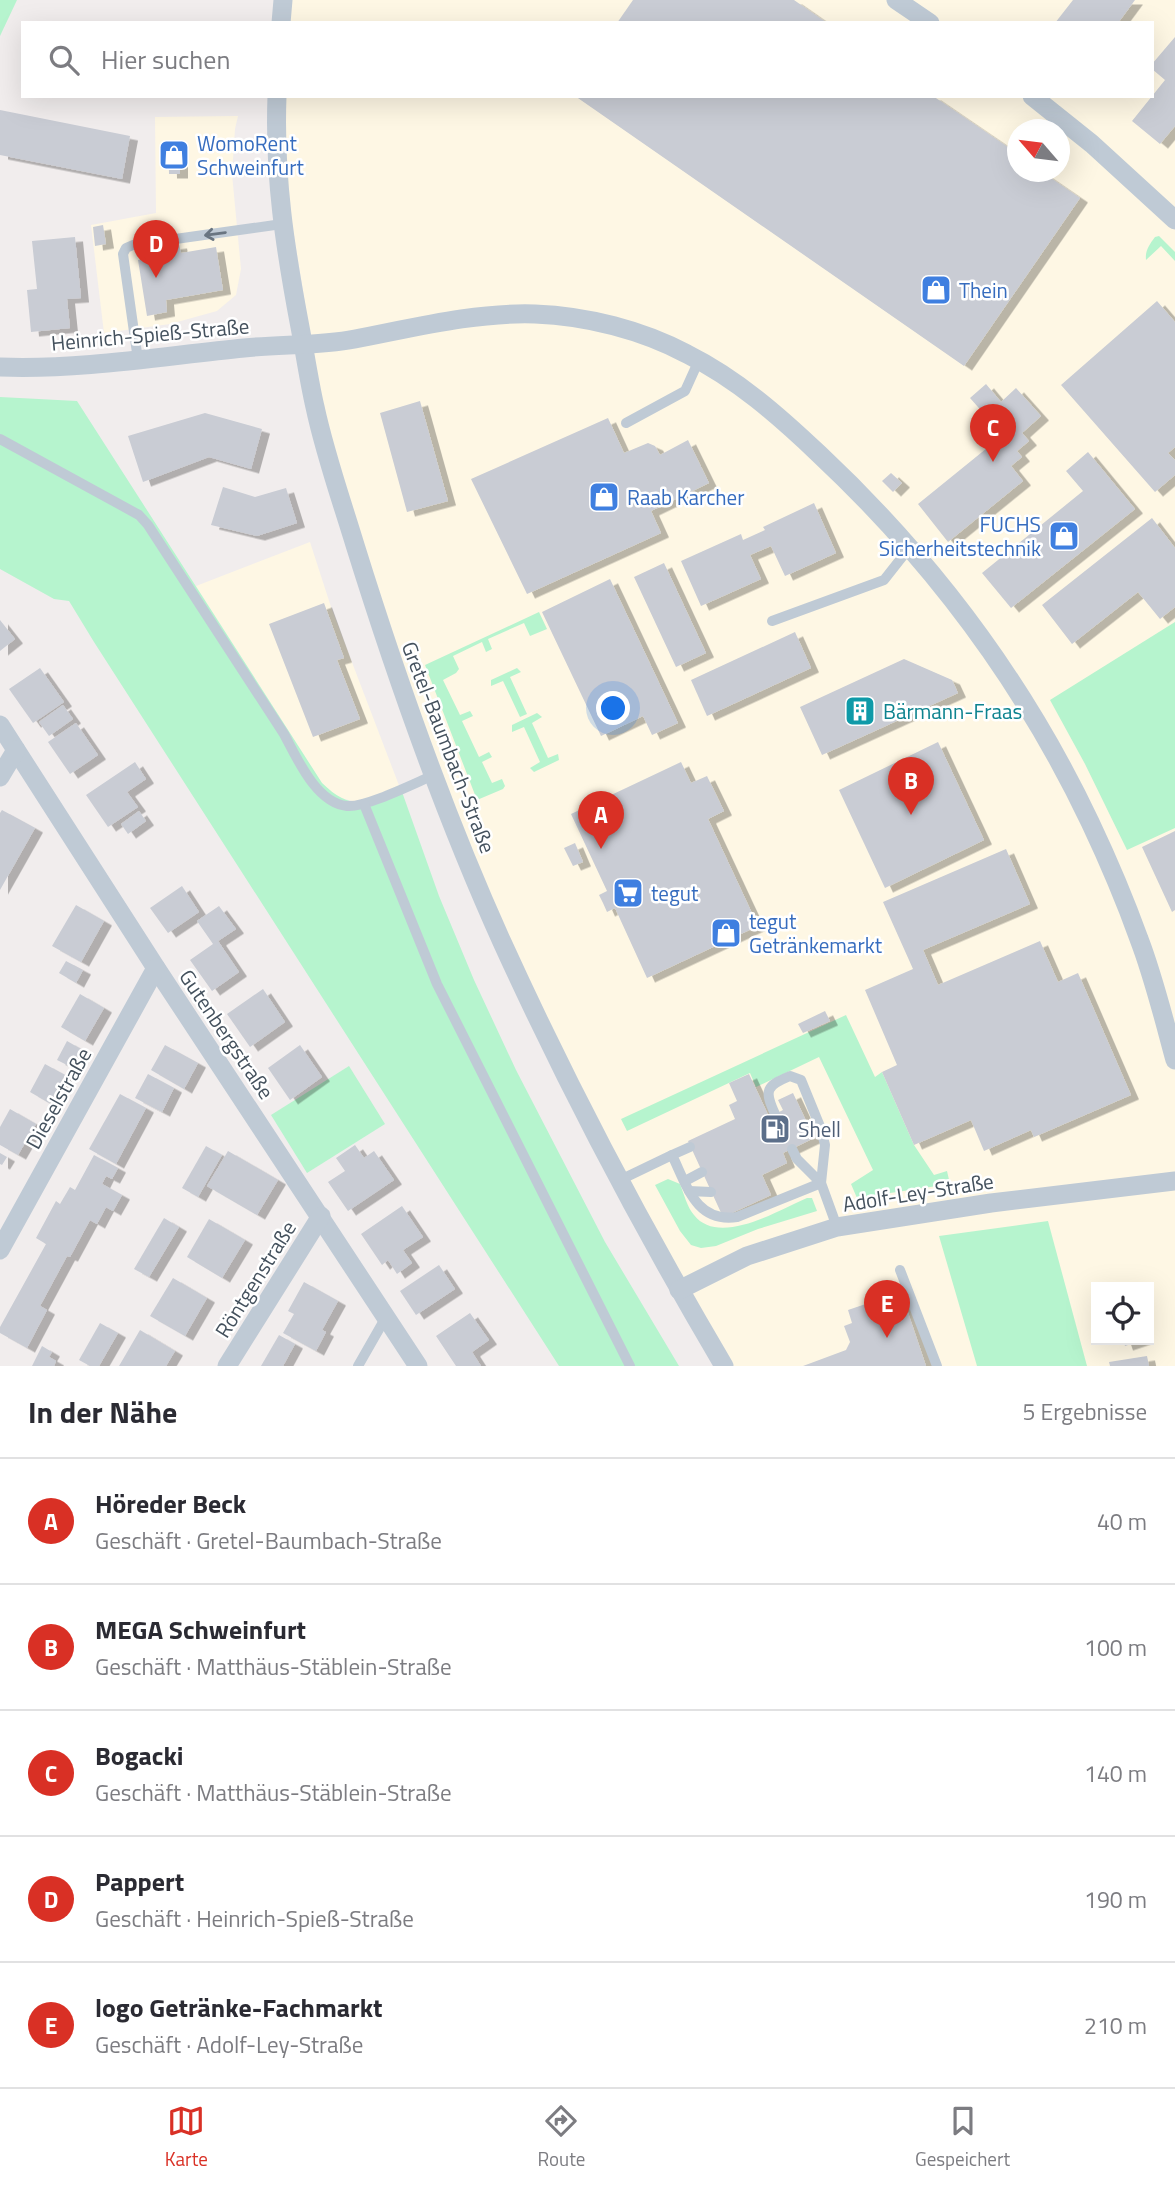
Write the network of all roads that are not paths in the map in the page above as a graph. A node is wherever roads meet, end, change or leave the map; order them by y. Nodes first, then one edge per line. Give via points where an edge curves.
1 (283, 0) edge
2 (896, 0) edge
3 (281, 21) edge
4 (927, 21) edge
5 (277, 98) edge
6 (1034, 98) edge
7 (1175, 220) edge
8 (282, 224) junction
9 (304, 344) junction
10 (138, 360) junction
11 (699, 360) junction
12 (0, 367) edge
13 (626, 423) dead end
14 (0, 439) edge
15 (910, 547) junction
16 (772, 621) dead end
17 (0, 725) edge
18 (16, 750) junction
19 (434, 775) junction
20 (0, 777) edge
21 (364, 804) junction
22 (156, 968) junction
23 (1175, 1060) edge
24 (775, 1114) dead end
25 (690, 1147) dead end
26 (792, 1149) dead end
27 (672, 1155) junction
28 (702, 1172) dead end
29 (620, 1180) junction
30 (1175, 1181) edge
31 (821, 1183) junction
32 (687, 1186) junction
33 (711, 1192) dead end
34 (321, 1216) junction
35 (837, 1227) junction
36 (0, 1250) edge
37 (900, 1270) dead end
38 (679, 1290) junction
39 (386, 1317) junction
40 (226, 1366) edge
41 (358, 1366) edge
42 (418, 1366) edge
43 (630, 1366) edge
44 (724, 1366) edge
45 (937, 1366) edge

1 - 3 street
2 - 4 street
5 - 8 street, Gretel-Baumbach-Straße via 275,138
6 - 7 street
8 - 9 street, Gretel-Baumbach-Straße
8 -> 10 lane via 126,248
9 - 10 street, Heinrich-Spieß-Straße
9 - 11 street, Heinrich-Spieß-Straße via 487,316 535,314 589,320 638,333
9 - 19 street, Gretel-Baumbach-Straße via 328,460 385,641
10 - 12 street, Heinrich-Spieß-Straße via 65,368
11 - 13 lane via 685,391
11 - 15 street, Heinrich-Spieß-Straße via 785,421
14 - 21 lane via 139,515 317,788 330,800 347,806
15 - 16 lane via 884,580
15 - 23 street, Heinrich-Spieß-Straße via 962,611 1052,749 1090,823 1140,940
17 - 18 street, Gutenbergstraße
18 - 20 street
18 - 22 street, Gutenbergstraße
19 - 21 lane
19 - 29 street, Gretel-Baumbach-Straße via 502,942
21 - 43 lane via 437,984
22 - 34 street, Gutenbergstraße
22 - 36 street, Dieselstraße
24 - 31 lane via 768,1089 790,1076 801,1080 825,1145
25 - 27 lane
26 - 31 lane
27 - 29 lane
27 - 32 lane
28 - 32 lane
29 - 38 street, Gretel-Baumbach-Straße
30 - 35 street, Adolf-Ley-Straße
31 - 32 lane via 723,1219 702,1209
31 - 35 lane
32 - 33 lane
34 - 39 street, Gutenbergstraße
34 - 40 street, Röntgenstraße
35 - 38 street, Adolf-Ley-Straße via 747,1256
37 - 45 lane
38 - 44 street, Gretel-Baumbach-Straße
39 - 41 lane
39 - 42 street, Gutenbergstraße

